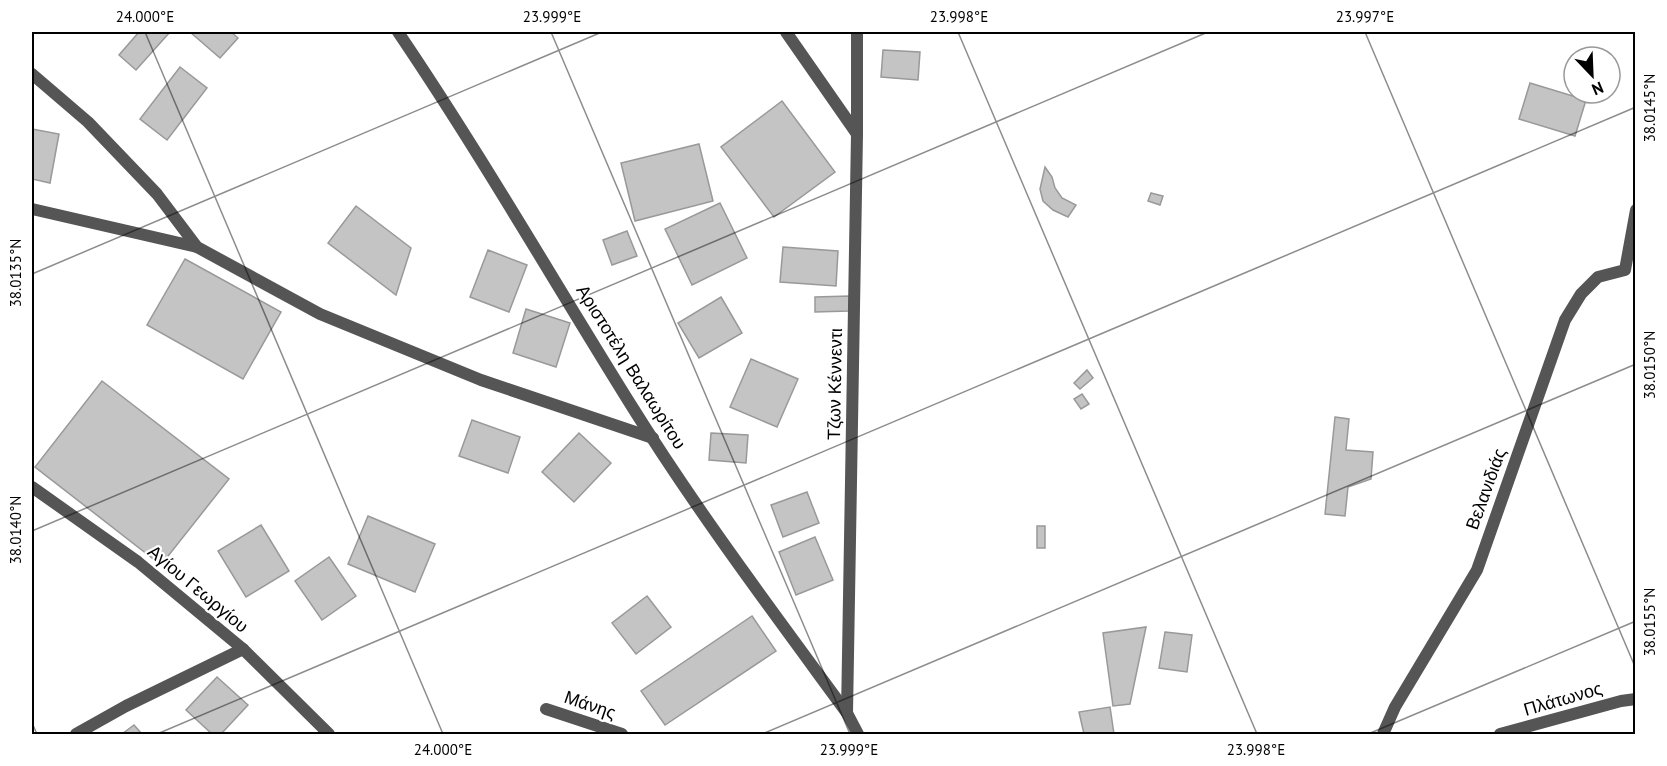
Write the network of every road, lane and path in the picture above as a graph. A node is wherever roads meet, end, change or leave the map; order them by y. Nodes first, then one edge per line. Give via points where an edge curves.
1 (398, 32) edge
2 (786, 32) edge
3 (857, 32) edge
4 (32, 74) edge
5 (857, 134) junction
6 (32, 209) edge
7 (1635, 210) edge
8 (197, 247) junction
9 (1630, 269) edge
10 (652, 438) junction
11 (34, 494) edge
12 (243, 649) junction
13 (1635, 699) edge
14 (546, 709) dead end
15 (847, 713) junction
16 (76, 735) edge
17 (329, 735) edge
18 (622, 735) edge
19 (858, 735) edge
20 (1383, 735) edge
21 (1500, 735) edge

1 - 10 street, Αριστοτέλη Βαλαωρίτου via 495,181
2 - 5 street
3 - 5 street, Τζων Κέννεντι
4 - 8 street via 88,122 157,194
5 - 15 street, Τζων Κέννεντι
6 - 8 street
7 - 9 street, Βελανιδιάς
8 - 10 street via 320,314 481,380
9 - 20 street, Βελανιδιάς via 1598,277 1581,294 1565,320 1477,570 1395,706
10 - 15 street, Αριστοτέλη Βαλαωρίτου
11 - 12 street, Αγίου Γεωργίου via 138,562
12 - 16 street
12 - 17 street, Αγίου Γεωργίου
13 - 21 street, Πλάτωνος
14 - 18 street, Μάνης
15 - 19 street, Τζων Κέννεντι

